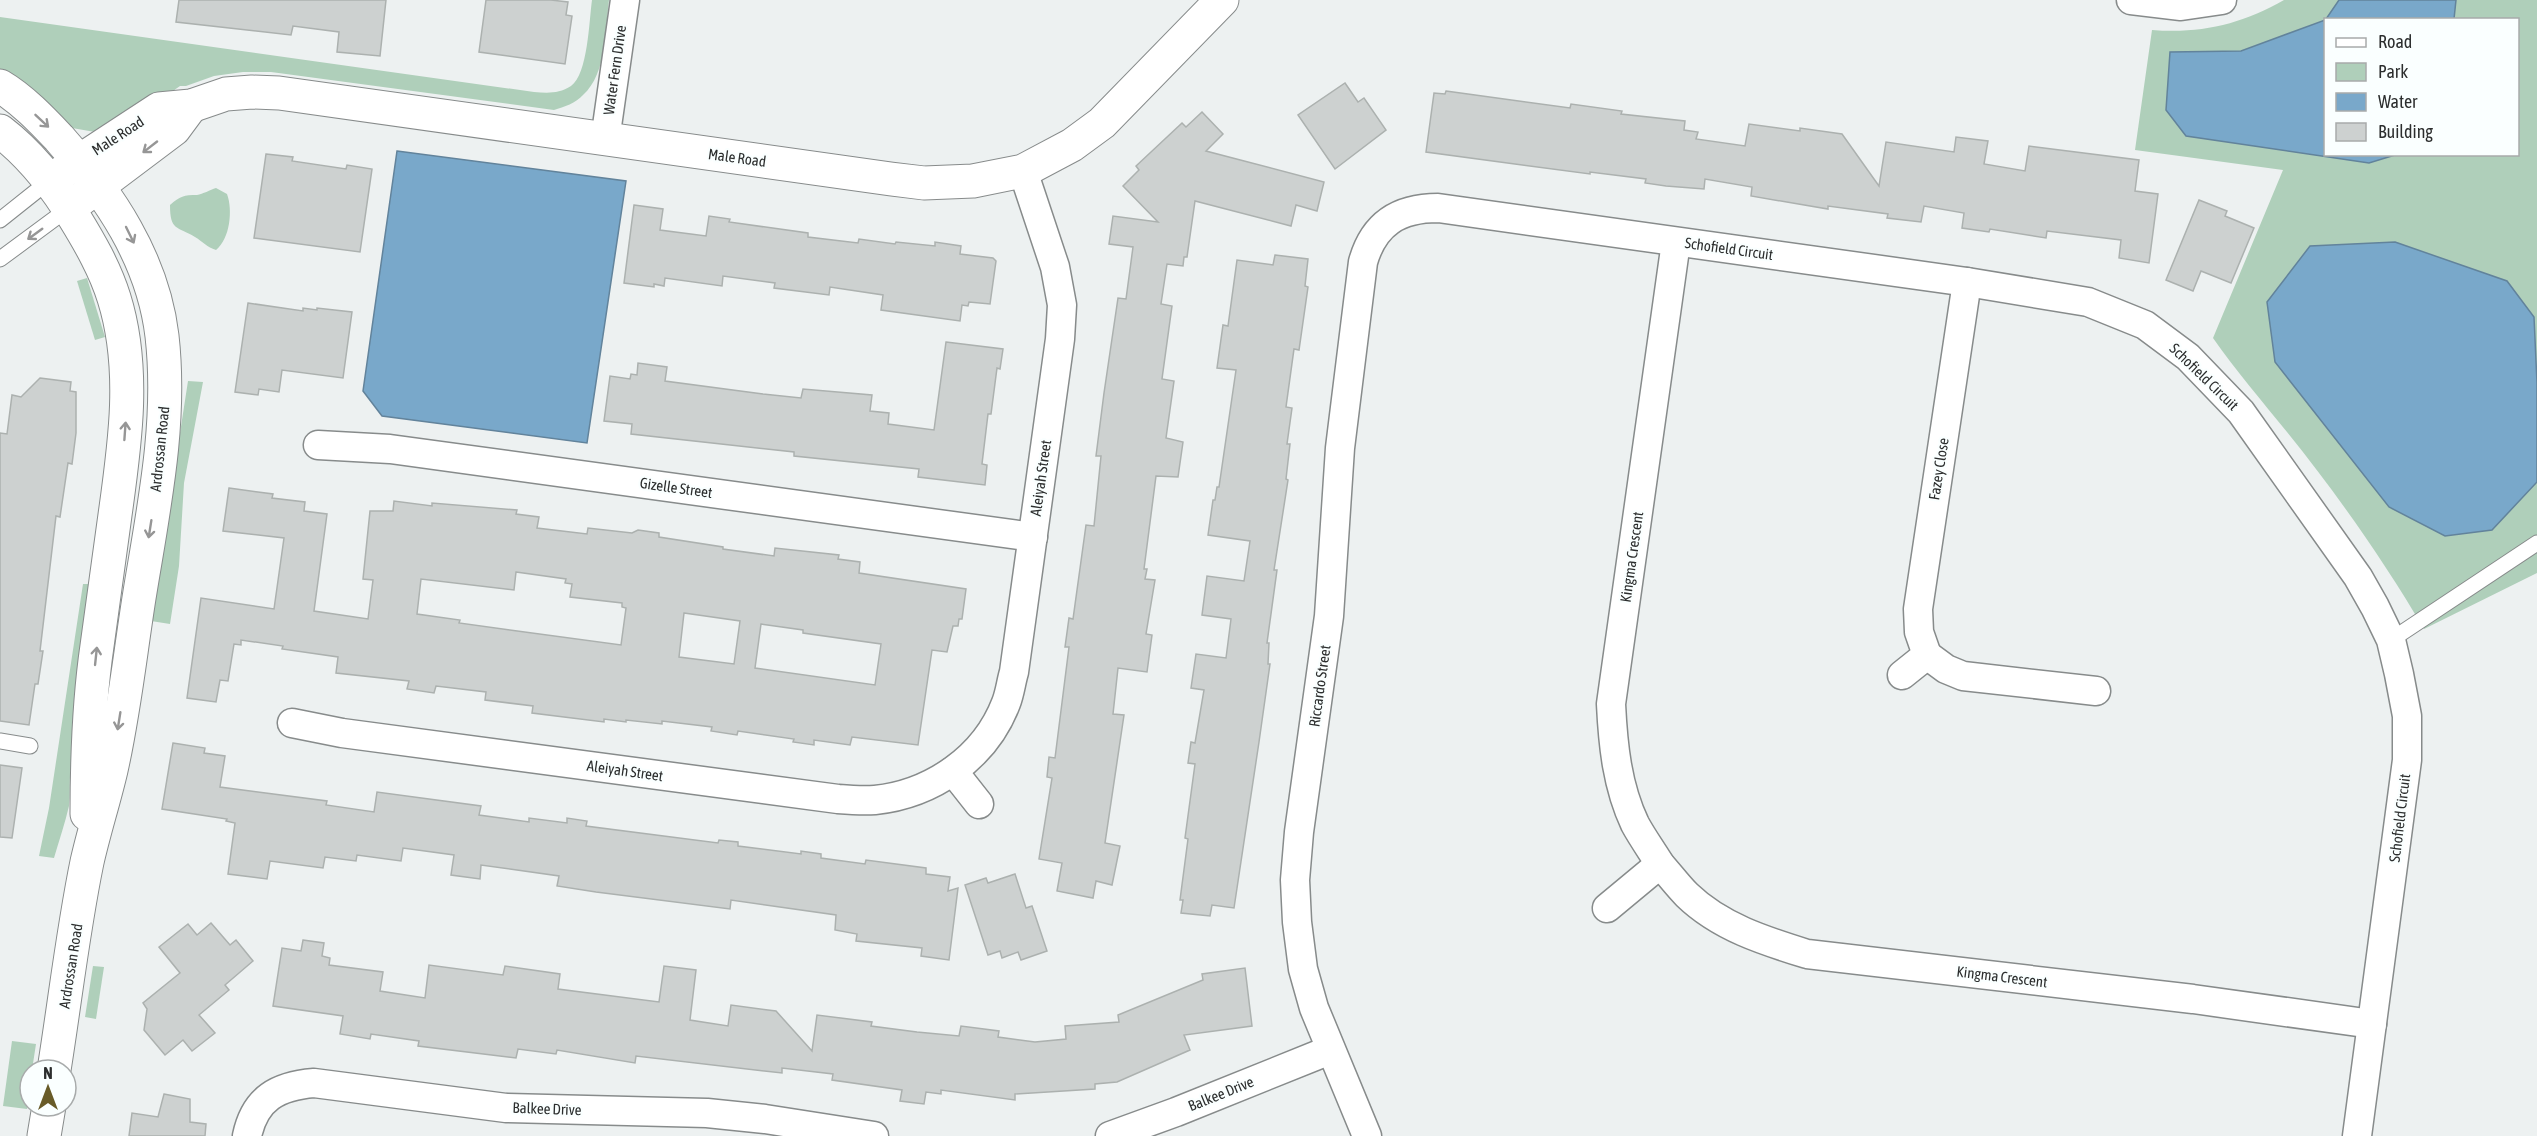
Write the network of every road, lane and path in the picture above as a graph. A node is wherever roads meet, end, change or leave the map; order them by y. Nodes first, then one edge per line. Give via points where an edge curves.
1 (625, 0) edge
2 (1222, 0) edge
3 (2131, 0) edge
4 (2222, 0) edge
5 (0, 86) edge
6 (0, 131) edge
7 (605, 140) junction
8 (1023, 171) junction
9 (88, 174) junction
10 (49, 181) junction
11 (69, 208) junction
12 (0, 220) edge
13 (1380, 228) joint
14 (1676, 242) junction
15 (0, 259) edge
16 (1967, 282) junction
17 (318, 445) dead end
18 (1032, 537) junction
19 (2537, 543) edge
20 (2391, 640) junction
21 (1928, 655) junction
22 (1902, 675) dead end
23 (2096, 692) dead end
24 (292, 723) dead end
25 (0, 741) edge
26 (30, 746) dead end
27 (953, 771) junction
28 (979, 804) dead end
29 (87, 861) junction
30 (1660, 864) junction
31 (1607, 908) dead end
32 (2372, 1024) junction
33 (1330, 1050) junction
34 (56, 1058) edge
35 (47, 1118) edge
36 (44, 1136) edge
37 (247, 1136) edge
38 (874, 1136) edge
39 (1110, 1136) edge
40 (1367, 1136) edge
41 (2358, 1136) edge

1 - 7 street, Water Fern Drive
2 - 8 main road, Male Road via 1102,123 1072,145
3 - 4 street via 2181,6
5 -> 9 main road, Ardrossan Road via 46,123
6 - 10 main road, Ardrossan Road via 32,159
7 - 8 main road, Male Road via 924,183 973,181
7 - 9 main road, Male Road via 252,92 226,94 191,106 174,129
8 - 18 street, Aleiyah Street via 1055,267 1062,305
9 - 10 main road, Male Road
9 - 11 main road, Male Road
9 -> 29 main road, Ardrossan Road via 124,223 154,294 162,334 165,423 111,768
10 - 11 main road, Ardrossan Road
10 - 12 lane
11 -> 15 lane
29 -> 11 main road, Ardrossan Road via 91,708 127,396 122,333 114,299 93,248
13 - 14 street, Schofield Circuit via 1406,211 1438,208
13 - 33 street, Riccardo Street via 1366,249 1361,273 1340,448 1329,616 1295,880 1304,969
14 - 16 street, Schofield Circuit
14 - 30 street, Kingma Crescent via 1611,704 1614,753 1622,789 1635,824
16 - 20 street, Schofield Circuit via 2088,302 2145,325 2188,357 2241,412 2358,577
16 - 21 street, Fazey Close via 1918,609 1919,632
17 - 18 street, Gizelle Street via 390,449
18 - 27 street, Aleiyah Street via 1006,704 989,735
19 - 20 lane
20 - 32 street, Schofield Circuit via 2407,716 2407,760
21 - 22 street
21 - 23 street via 1963,676
24 - 27 street, Aleiyah Street via 342,733 838,799 874,800 908,794
25 - 26 lane
27 - 28 street
29 - 34 main road, Ardrossan Road
30 - 31 street
30 - 32 street, Kingma Crescent via 1688,896 1722,920 1760,940 1807,954
32 - 41 street, Schofield Circuit
33 - 39 street, Balkee Drive
33 - 40 street, Riccardo Street
35 - 36 main road
37 - 38 street, Balkee Drive via 257,1108 273,1093 293,1085 314,1083 506,1108 707,1113

